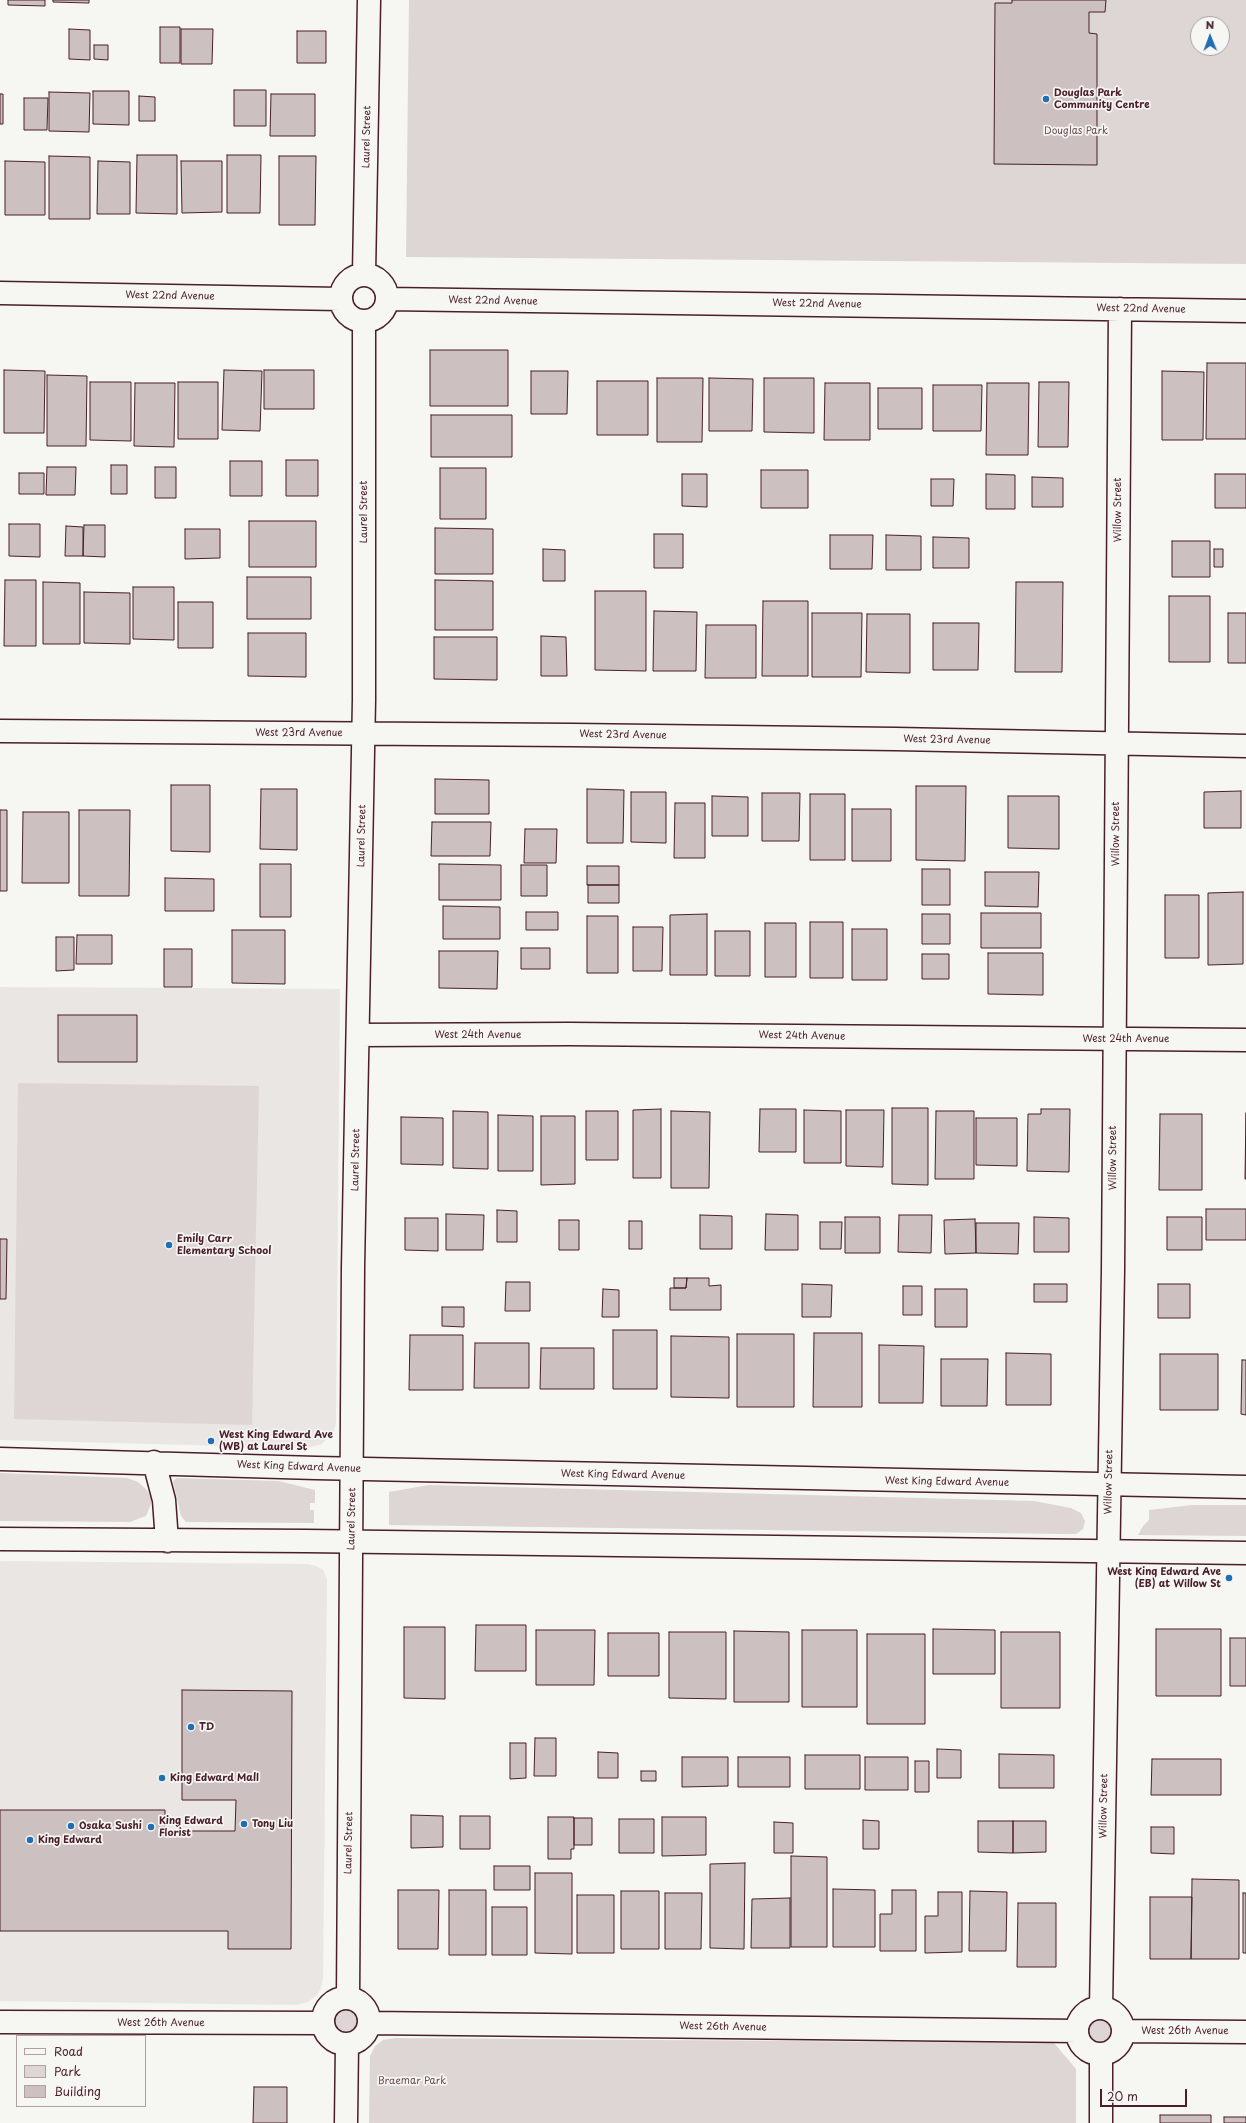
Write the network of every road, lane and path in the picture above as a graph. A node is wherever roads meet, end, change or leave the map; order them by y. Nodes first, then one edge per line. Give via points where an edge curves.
1 (369, 0) edge
2 (364, 274) junction
3 (0, 293) edge
4 (340, 299) junction
5 (387, 299) junction
6 (1120, 309) junction
7 (1246, 311) edge
8 (364, 321) junction
9 (0, 731) edge
10 (363, 733) junction
11 (1117, 743) junction
12 (1246, 746) edge
13 (358, 1035) junction
14 (1114, 1040) junction
15 (1246, 1040) edge
16 (0, 1459) edge
17 (154, 1462) junction
18 (353, 1469) junction
19 (1108, 1486) junction
20 (1246, 1487) edge
21 (0, 1540) edge
22 (166, 1541) junction
23 (352, 1542) junction
24 (1107, 1551) junction
25 (1246, 1553) edge
26 (348, 1998) junction
27 (1101, 2008) junction
28 (0, 2022) edge
29 (323, 2023) junction
30 (370, 2023) junction
31 (1076, 2031) junction
32 (1123, 2031) junction
33 (1246, 2032) edge
34 (347, 2044) junction
35 (1101, 2054) junction
36 (346, 2123) edge
37 (1101, 2123) edge

1 - 2 street, Laurel Street
2 - 4 street via 355,276 347,282
2 - 5 street via 374,276 381,282 386,290
3 - 4 street, West 22nd Avenue
4 - 8 street via 348,315
5 - 6 street, West 22nd Avenue
5 - 8 street via 380,314
6 - 7 street, West 22nd Avenue
6 - 11 street, Willow Street
8 - 10 street, Laurel Street
9 - 10 street, West 23rd Avenue
10 - 11 street, West 23rd Avenue via 896,738
10 - 13 street, Laurel Street
11 - 12 street, West 23rd Avenue
11 - 14 street, Willow Street
13 - 14 street, West 24th Avenue via 577,1034
13 - 18 street, Laurel Street
14 - 15 street, West 24th Avenue
14 - 19 street, Willow Street
16 - 17 street, West King Edward Avenue
17 - 18 street, West King Edward Avenue
17 - 22 street via 164,1500
18 - 19 street, West King Edward Avenue
18 - 23 street, Laurel Street
19 - 20 street, West King Edward Avenue
19 - 24 street, Willow Street
21 - 22 street
22 - 23 street
23 - 24 street
23 - 26 street, Laurel Street
24 - 25 street
24 - 27 street, Willow Street
26 - 29 street via 338,1999 329,2005 324,2013
26 - 30 street via 364,2006
27 - 31 street via 1092,2009 1084,2014 1078,2022
27 - 32 street via 1110,2009 1117,2015 1122,2022
28 - 29 street, West 26th Avenue
29 - 34 street via 331,2039
30 - 31 street, West 26th Avenue
30 - 34 street via 362,2038
31 - 35 street via 1078,2040 1084,2048 1091,2053
32 - 33 street, West 26th Avenue
32 - 35 street via 1117,2047
34 - 36 street
35 - 37 street

